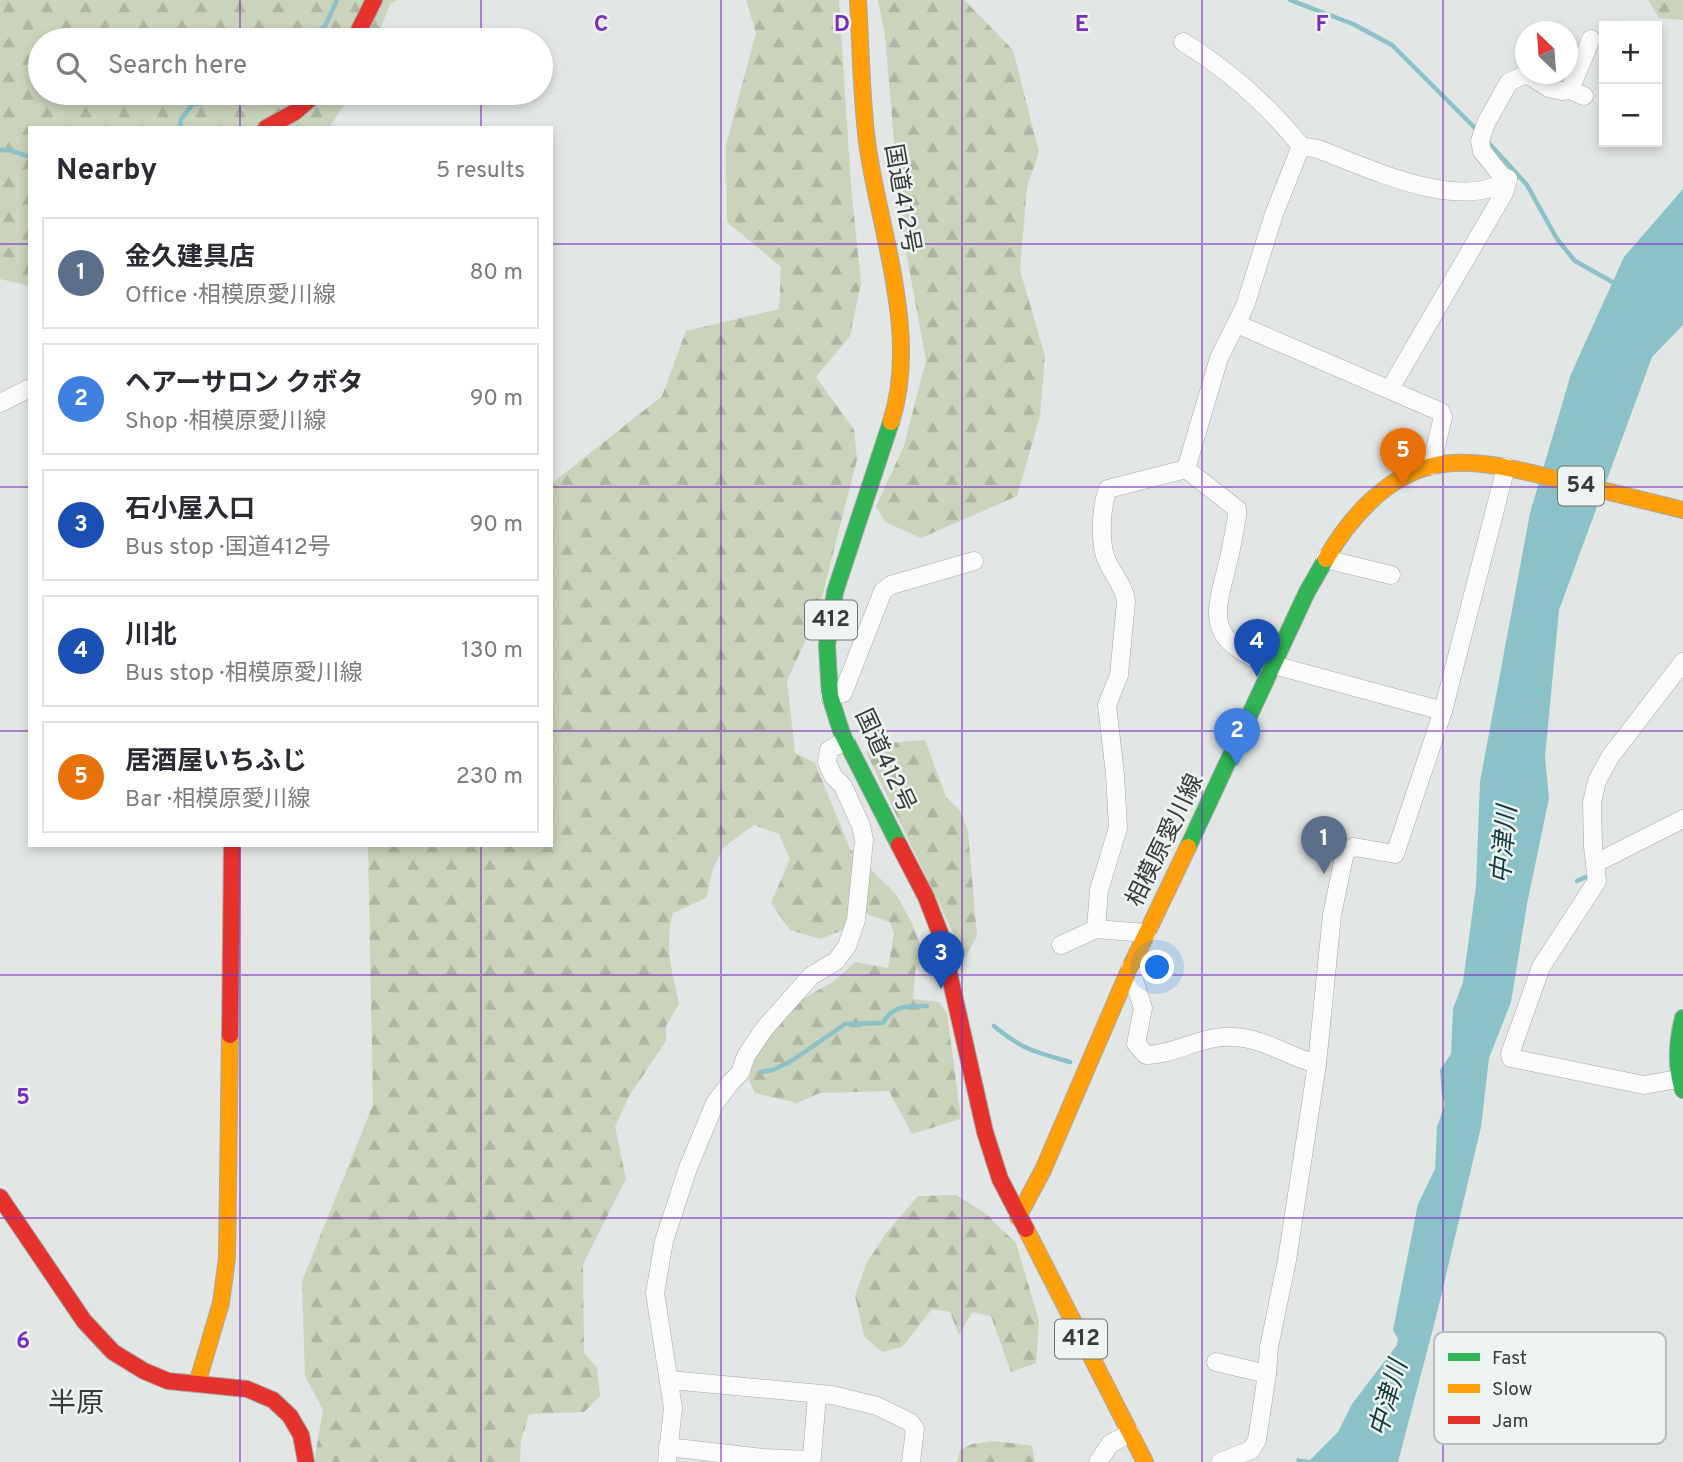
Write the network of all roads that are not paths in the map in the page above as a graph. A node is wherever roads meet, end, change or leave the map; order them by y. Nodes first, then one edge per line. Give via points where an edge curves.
1 (374, 0) edge
2 (858, 0) edge
3 (360, 28) edge
4 (1184, 42) dead end
5 (1593, 49) edge
6 (303, 105) edge
7 (269, 126) edge
8 (1301, 146) junction
9 (1508, 179) junction
10 (1237, 324) junction
11 (28, 389) edge
12 (1391, 389) junction
13 (0, 403) edge
14 (1431, 466) junction
15 (1506, 467) junction
16 (1186, 469) junction
17 (1683, 510) edge
18 (1325, 559) junction
19 (974, 561) dead end
20 (1391, 575) dead end
21 (1683, 662) edge
22 (1275, 664) junction
23 (830, 696) junction
24 (1443, 711) junction
25 (846, 740) junction
26 (1683, 819) edge
27 (232, 847) edge
28 (1596, 863) junction
29 (1096, 929) junction
30 (1147, 933) junction
31 (1060, 945) dead end
32 (1130, 968) junction
33 (1683, 1018) edge
34 (1317, 1064) junction
35 (1681, 1084) edge
36 (0, 1197) edge
37 (1018, 1217) junction
38 (1216, 1362) dead end
39 (1267, 1374) junction
40 (670, 1380) junction
41 (197, 1384) junction
42 (817, 1395) junction
43 (1130, 1433) junction
44 (667, 1455) edge
45 (763, 1460) edge
46 (306, 1462) edge
47 (911, 1462) edge
48 (1098, 1462) edge
49 (1145, 1462) edge
50 (1220, 1462) edge

1 - 3 main road
2 - 23 main road, 国道412号 / 412 via 868,147 897,303 901,356 894,412 835,592 827,645
4 - 8 street via 1240,80
5 - 9 street via 1577,93 1555,90 1524,75 1509,82 1480,141 1482,152
6 - 7 main road
8 - 9 street via 1437,191 1496,188
8 - 10 street
9 - 12 street via 1504,194
10 - 12 street
10 - 16 street via 1219,358
11 - 13 street
12 - 14 street via 1441,412
14 - 15 main road, 相模原愛川線 / 54
14 - 18 main road, 相模原愛川線 / 54 via 1391,485 1367,503
15 - 17 main road, 相模原愛川線 / 54
15 - 24 street
16 - 22 street via 1237,509 1218,598 1221,628 1240,650
16 - 29 street via 1108,489 1103,505 1105,558 1126,602 1119,675 1107,705 1118,828 1099,890
18 - 20 street
18 - 22 main road, 相模原愛川線 / 54
19 - 23 street via 883,591 843,693
21 - 28 street via 1610,757 1597,781 1592,802
22 - 24 street
22 - 30 main road, 相模原愛川線 / 54
23 - 25 main road, 国道412号 / 412
24 - 34 street via 1395,854 1354,847 1345,852 1332,915
25 - 37 main road, 国道412号 / 412 via 940,933 985,1132
25 - 40 street via 829,750 827,762 843,786 864,840 856,920 836,962 811,976 764,1029 740,1073 715,1103 688,1168 664,1241 655,1293
26 - 28 street
27 - 41 main road via 227,1258 220,1303
28 - 35 street via 1597,881 1541,967 1511,1058 1644,1085
29 - 30 street
29 - 31 street
30 - 32 main road, 相模原愛川線 / 54
32 - 34 street via 1143,1008 1136,1044 1146,1055 1231,1037 1277,1047
32 - 37 main road, 相模原愛川線 / 54 via 1043,1170
33 - 35 main road
34 - 39 street
36 - 41 main road via 84,1321 113,1352 168,1381
37 - 43 main road, 国道412号 / 412
38 - 39 street
39 - 50 street via 1255,1446
40 - 42 street
40 - 44 street via 673,1408
41 - 46 main road via 247,1390 273,1400 301,1435
42 - 45 street via 813,1457
42 - 47 street via 877,1406 910,1422 915,1429
43 - 48 street via 1110,1444
43 - 49 main road, 国道412号 / 412
44 - 45 street

